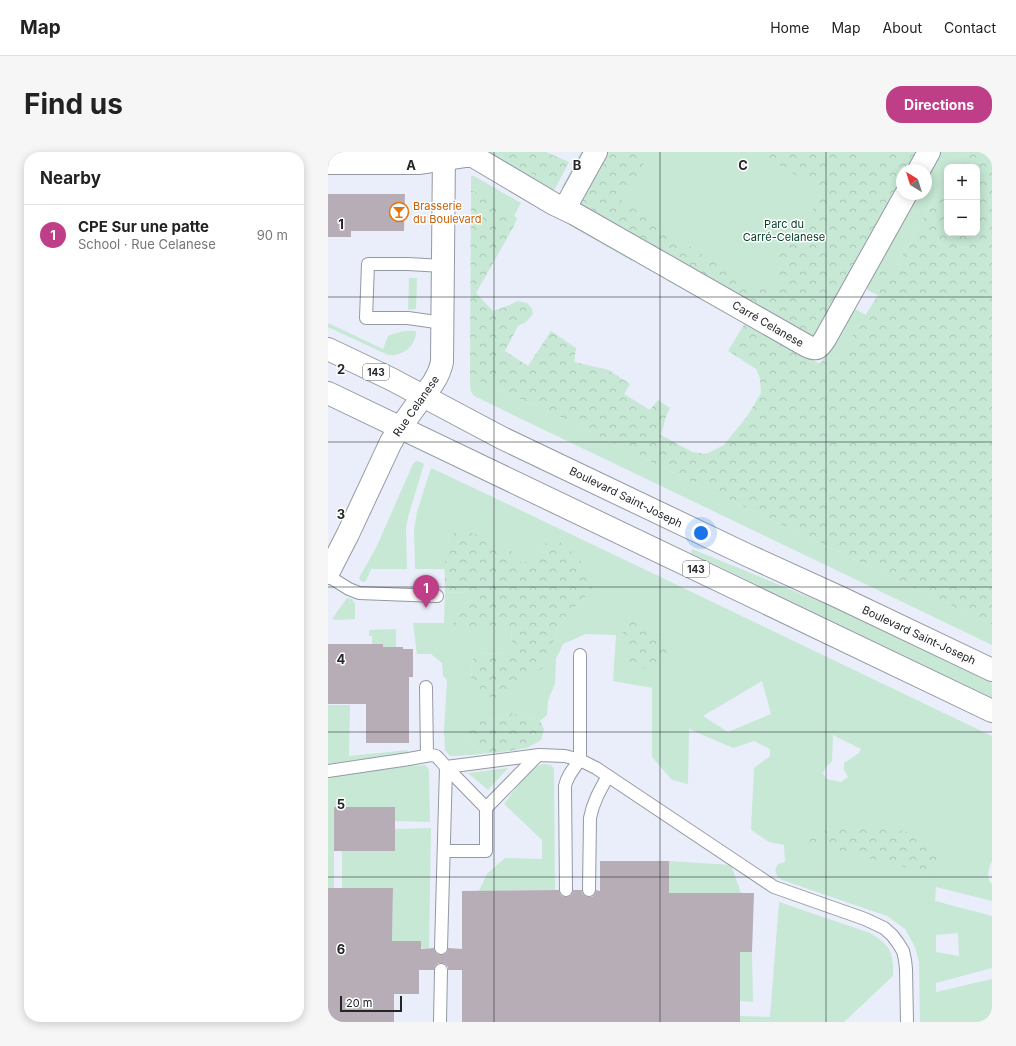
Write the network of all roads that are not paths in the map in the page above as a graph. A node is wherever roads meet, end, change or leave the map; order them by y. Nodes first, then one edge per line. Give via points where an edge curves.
1 (596, 152) edge
2 (929, 152) edge
3 (444, 156) edge
4 (328, 163) edge
5 (922, 164) edge
6 (903, 200) edge
7 (565, 208) junction
8 (443, 266) junction
9 (443, 323) junction
10 (328, 349) edge
11 (328, 393) edge
12 (423, 397) junction
13 (400, 428) junction
14 (328, 573) edge
15 (328, 576) edge
16 (437, 596) dead end
17 (580, 655) dead end
18 (992, 670) edge
19 (426, 687) dead end
20 (992, 710) edge
21 (427, 755) junction
22 (537, 756) junction
23 (580, 760) junction
24 (446, 767) junction
25 (328, 770) edge
26 (608, 776) junction
27 (486, 808) junction
28 (444, 851) junction
29 (566, 890) dead end
30 (589, 890) dead end
31 (441, 948) dead end
32 (441, 970) dead end
33 (440, 1022) edge
34 (907, 1022) edge

1 - 7 main road
2 - 5 main road
3 - 4 main road, Carré Celanese via 420,163
3 - 7 main road, Carré Celanese via 473,156
3 - 8 main road, Rue Celanese
6 - 7 main road, Carré Celanese via 825,340 816,349
8 - 9 main road, Rue Celanese
8 - 9 lane via 368,264 366,318 408,318
9 - 12 main road, Rue Celanese via 440,370
10 - 12 main road, Boulevard Saint-Joseph / 143
11 - 13 main road, 143
12 - 13 main road, Rue Celanese
12 - 18 main road, Boulevard Saint-Joseph / 143 via 502,438
13 - 14 main road, Rue Celanese
13 - 20 main road, 143
15 - 16 lane via 359,593
17 - 23 lane
19 - 21 lane
21 - 24 lane via 436,756
21 - 25 lane
22 - 23 lane via 565,756
22 - 24 lane
22 - 27 lane
23 - 26 lane
23 - 29 lane via 566,781
24 - 27 lane
24 - 28 lane
26 - 30 lane via 591,811
26 - 34 lane via 774,887 884,928 903,951
27 - 28 lane via 486,851
28 - 31 lane
32 - 33 lane

